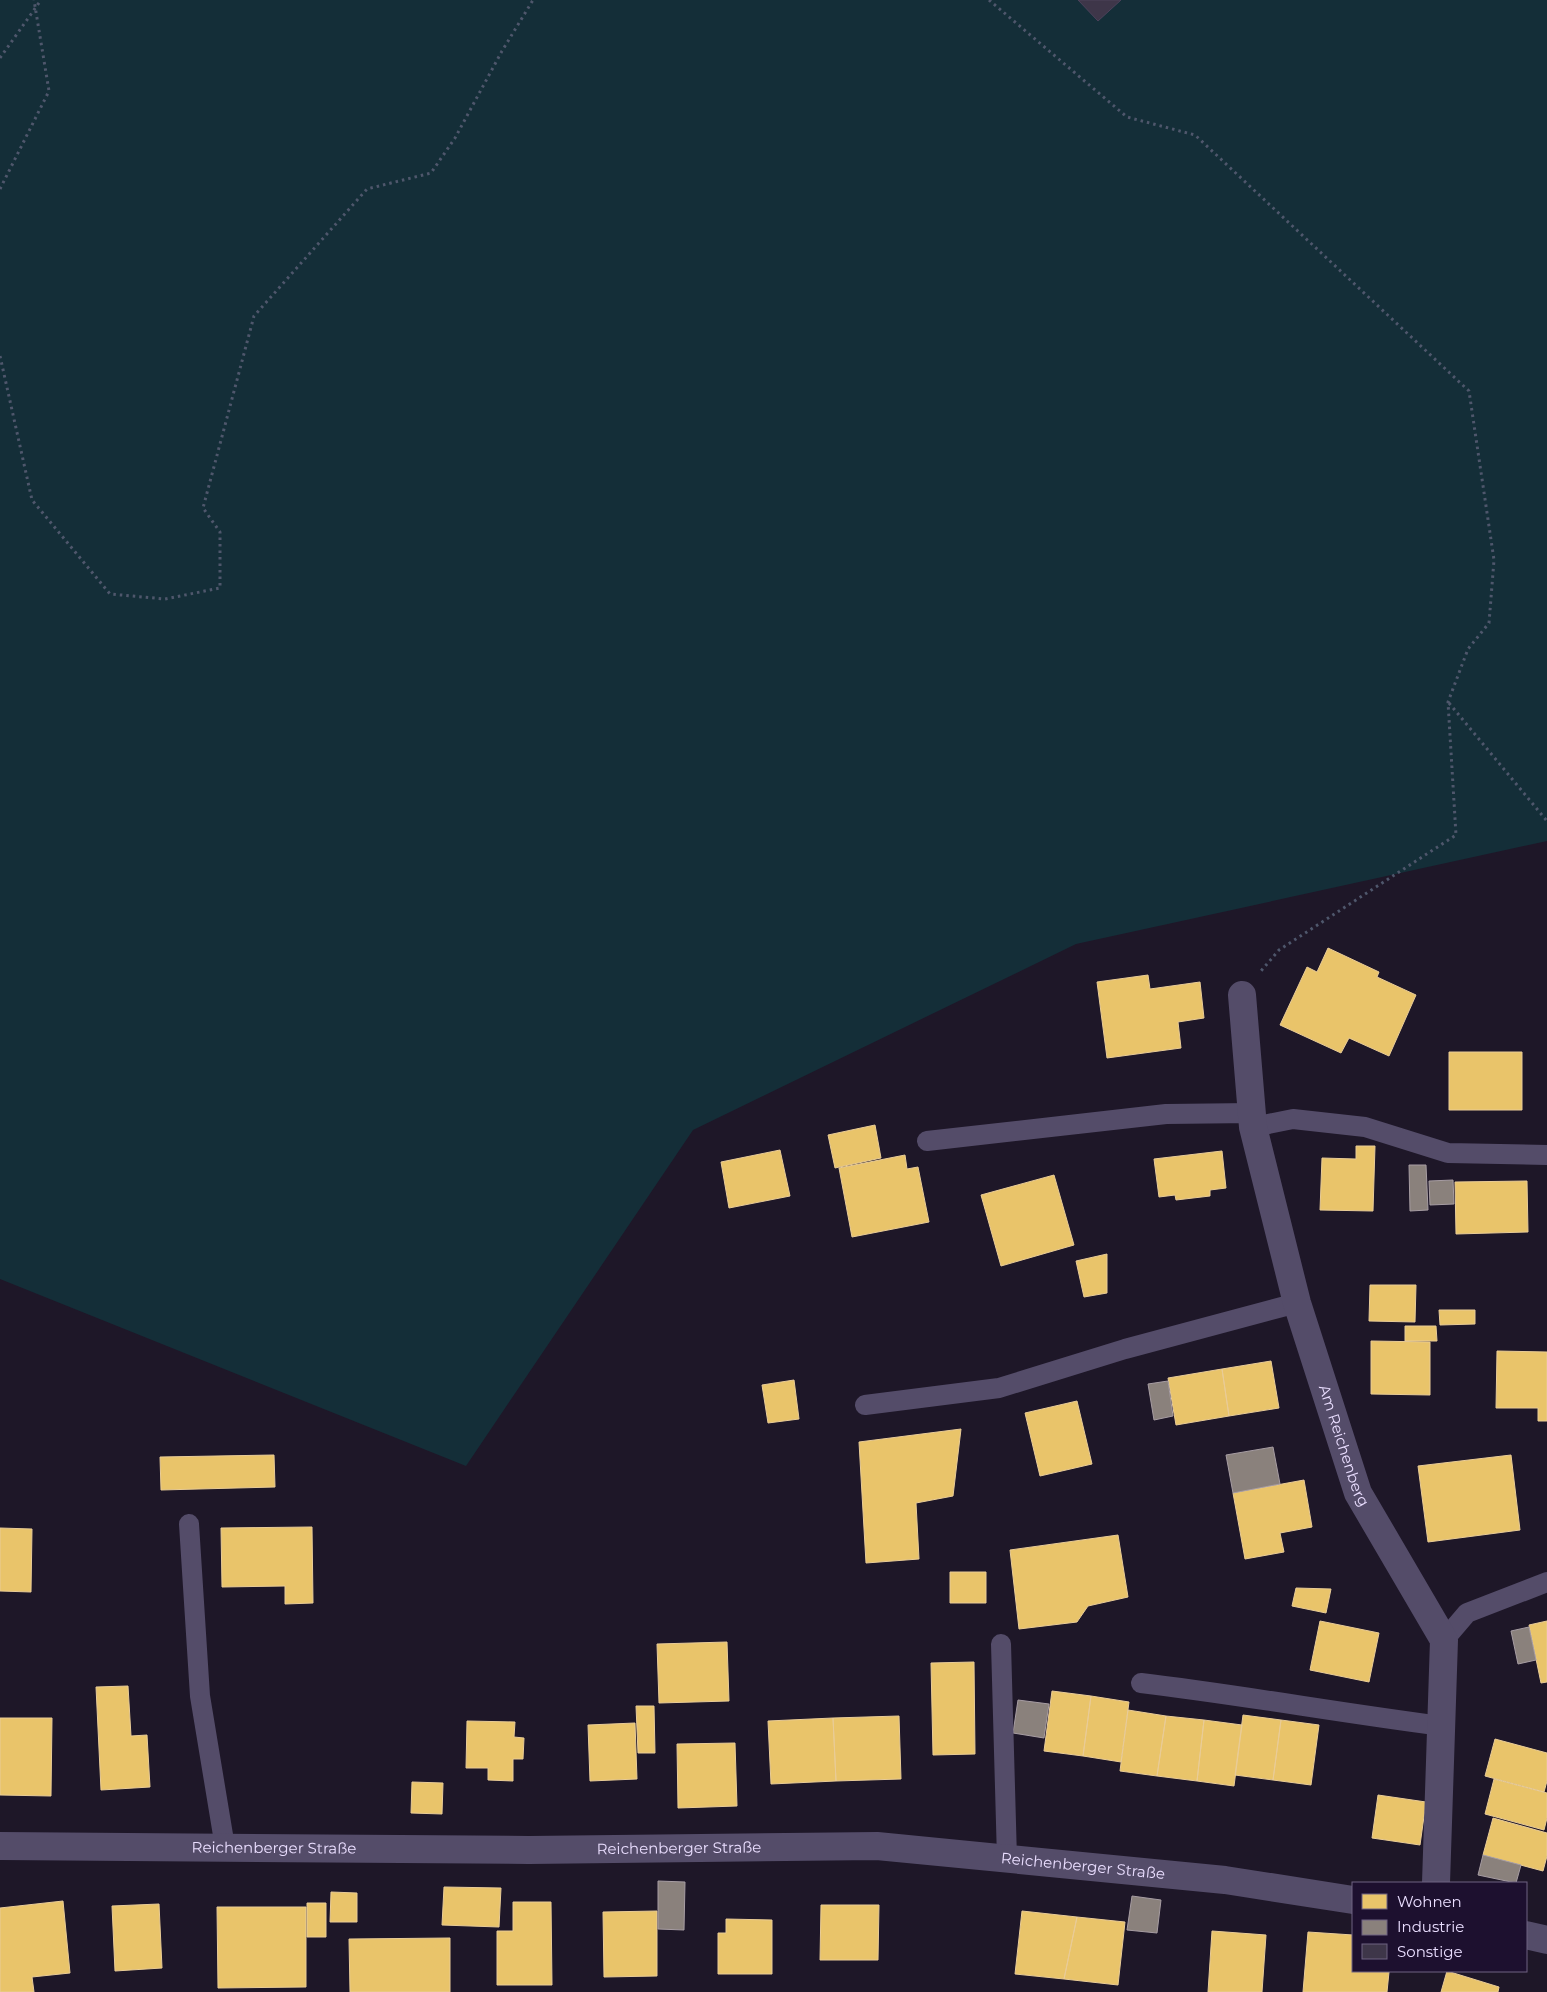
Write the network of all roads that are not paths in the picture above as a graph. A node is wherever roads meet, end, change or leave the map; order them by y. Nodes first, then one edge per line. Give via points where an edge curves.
1 (1242, 995) road end
2 (1252, 1120) junction
3 (927, 1141) dead end
4 (1547, 1155) edge
5 (1297, 1303) junction
6 (865, 1405) dead end
7 (189, 1524) dead end
8 (1547, 1582) edge
9 (1444, 1640) junction
10 (1000, 1644) dead end
11 (1141, 1682) dead end
12 (1442, 1726) junction
13 (0, 1846) edge
14 (225, 1846) junction
15 (1007, 1859) junction
16 (1436, 1882) edge
17 (1352, 1900) edge
18 (1527, 1935) edge
19 (1547, 1940) edge

1 - 2 street, Am Reichenberg
2 - 3 lane via 1166,1114
2 - 4 lane via 1293,1119 1365,1127 1448,1152
2 - 5 street, Am Reichenberg
5 - 6 lane via 1144,1344 999,1388
5 - 9 street, Am Reichenberg via 1358,1493
7 - 14 lane via 200,1696
8 - 9 lane via 1467,1613
9 - 12 street
10 - 15 lane
11 - 12 lane
12 - 16 street
13 - 14 street, Reichenberger Straße
14 - 15 street, Reichenberger Straße via 539,1850 876,1846
15 - 17 street, Reichenberger Straße via 1225,1880
18 - 19 street

